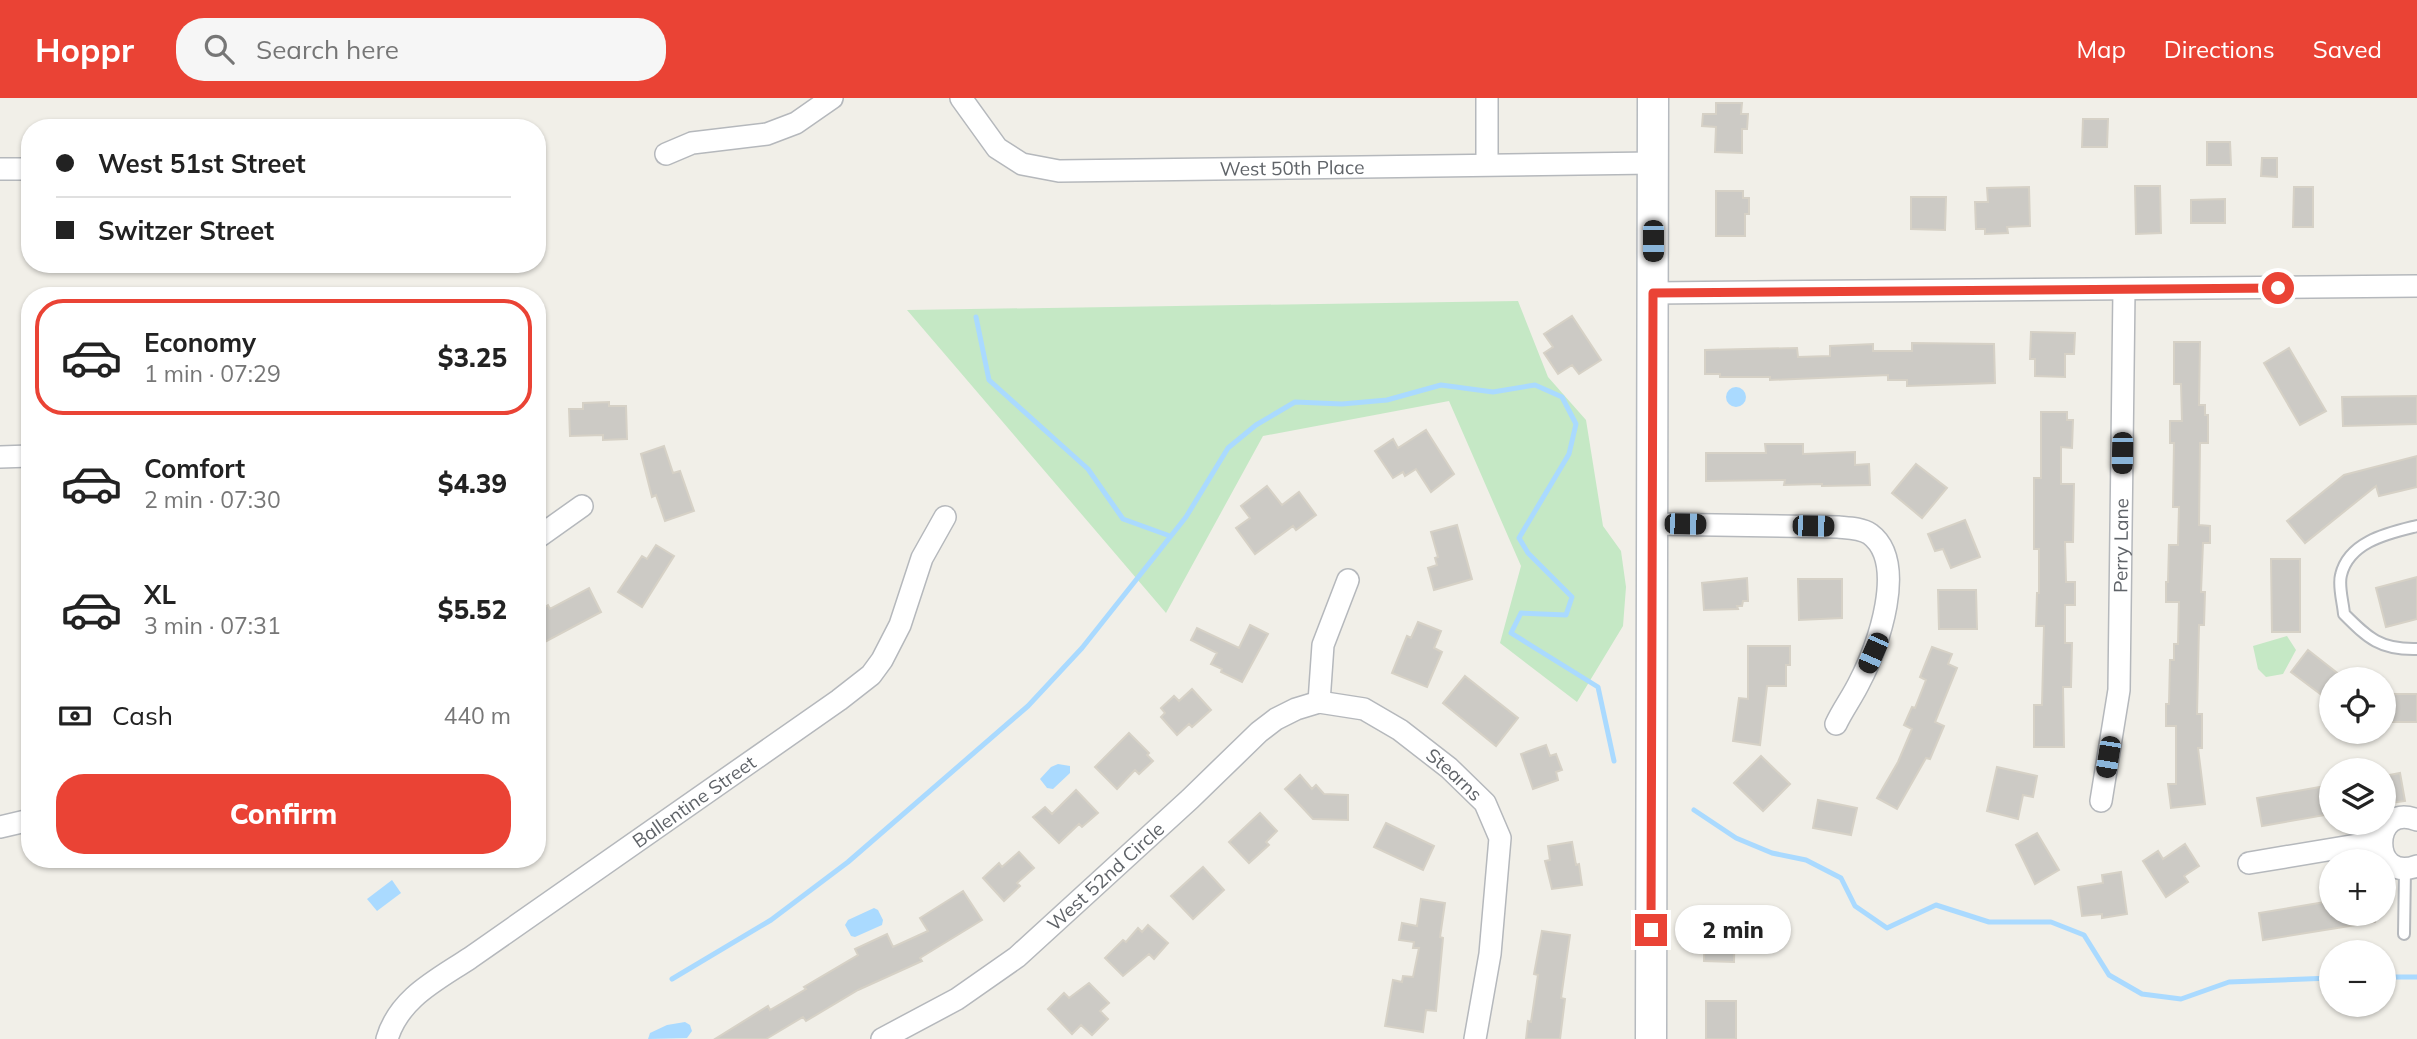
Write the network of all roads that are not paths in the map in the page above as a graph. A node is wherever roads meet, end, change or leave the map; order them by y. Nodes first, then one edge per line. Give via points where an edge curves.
1 (832, 98) edge
2 (961, 98) edge
3 (1487, 98) edge
4 (1653, 98) edge
5 (666, 154) dead end
6 (1653, 163) junction
7 (1487, 164) junction
8 (0, 169) edge
9 (21, 169) edge
10 (2417, 286) edge
11 (2124, 290) junction
12 (1653, 293) junction
13 (21, 456) edge
14 (0, 457) edge
15 (582, 506) dead end
16 (946, 517) dead end
17 (1652, 524) junction
18 (2417, 526) edge
19 (546, 532) edge
20 (1348, 580) dead end
21 (2417, 649) edge
22 (1320, 702) junction
23 (1836, 724) dead end
24 (2101, 801) dead end
25 (2417, 820) edge
26 (21, 822) edge
27 (0, 827) edge
28 (2381, 841) junction
29 (2249, 863) dead end
30 (2411, 867) edge
31 (2404, 934) dead end
32 (387, 1039) edge
33 (882, 1039) edge
34 (1475, 1039) edge
35 (1651, 1039) edge

1 - 5 street via 796,123 767,134 692,143
2 - 7 street, West 50th Place via 998,148 1022,164 1059,171
3 - 7 street
4 - 6 street
6 - 7 street, West 50th Place
6 - 12 street
8 - 9 street
10 - 11 street
11 - 12 street
11 - 24 street, Perry Lane via 2119,690
12 - 17 street
13 - 14 street
15 - 19 street
16 - 32 street, Ballentine Street via 922,558 900,625 871,675 420,991 398,1013
17 - 23 street via 1838,527 1868,533 1882,546 1887,565 1886,609 1860,683
17 - 35 street
18 - 21 lane via 2362,544 2340,576 2344,614 2370,640 2402,650
20 - 22 street via 1323,645
22 - 33 street, West 52nd Circle via 1296,709 1259,732 1017,957 957,999
22 - 34 street, Stearns via 1364,709 1400,730 1485,803 1500,838 1490,954
25 - 28 street via 2395,820 2387,825
26 - 27 street
28 - 29 street
28 - 30 street via 2390,863
30 - 31 lane

